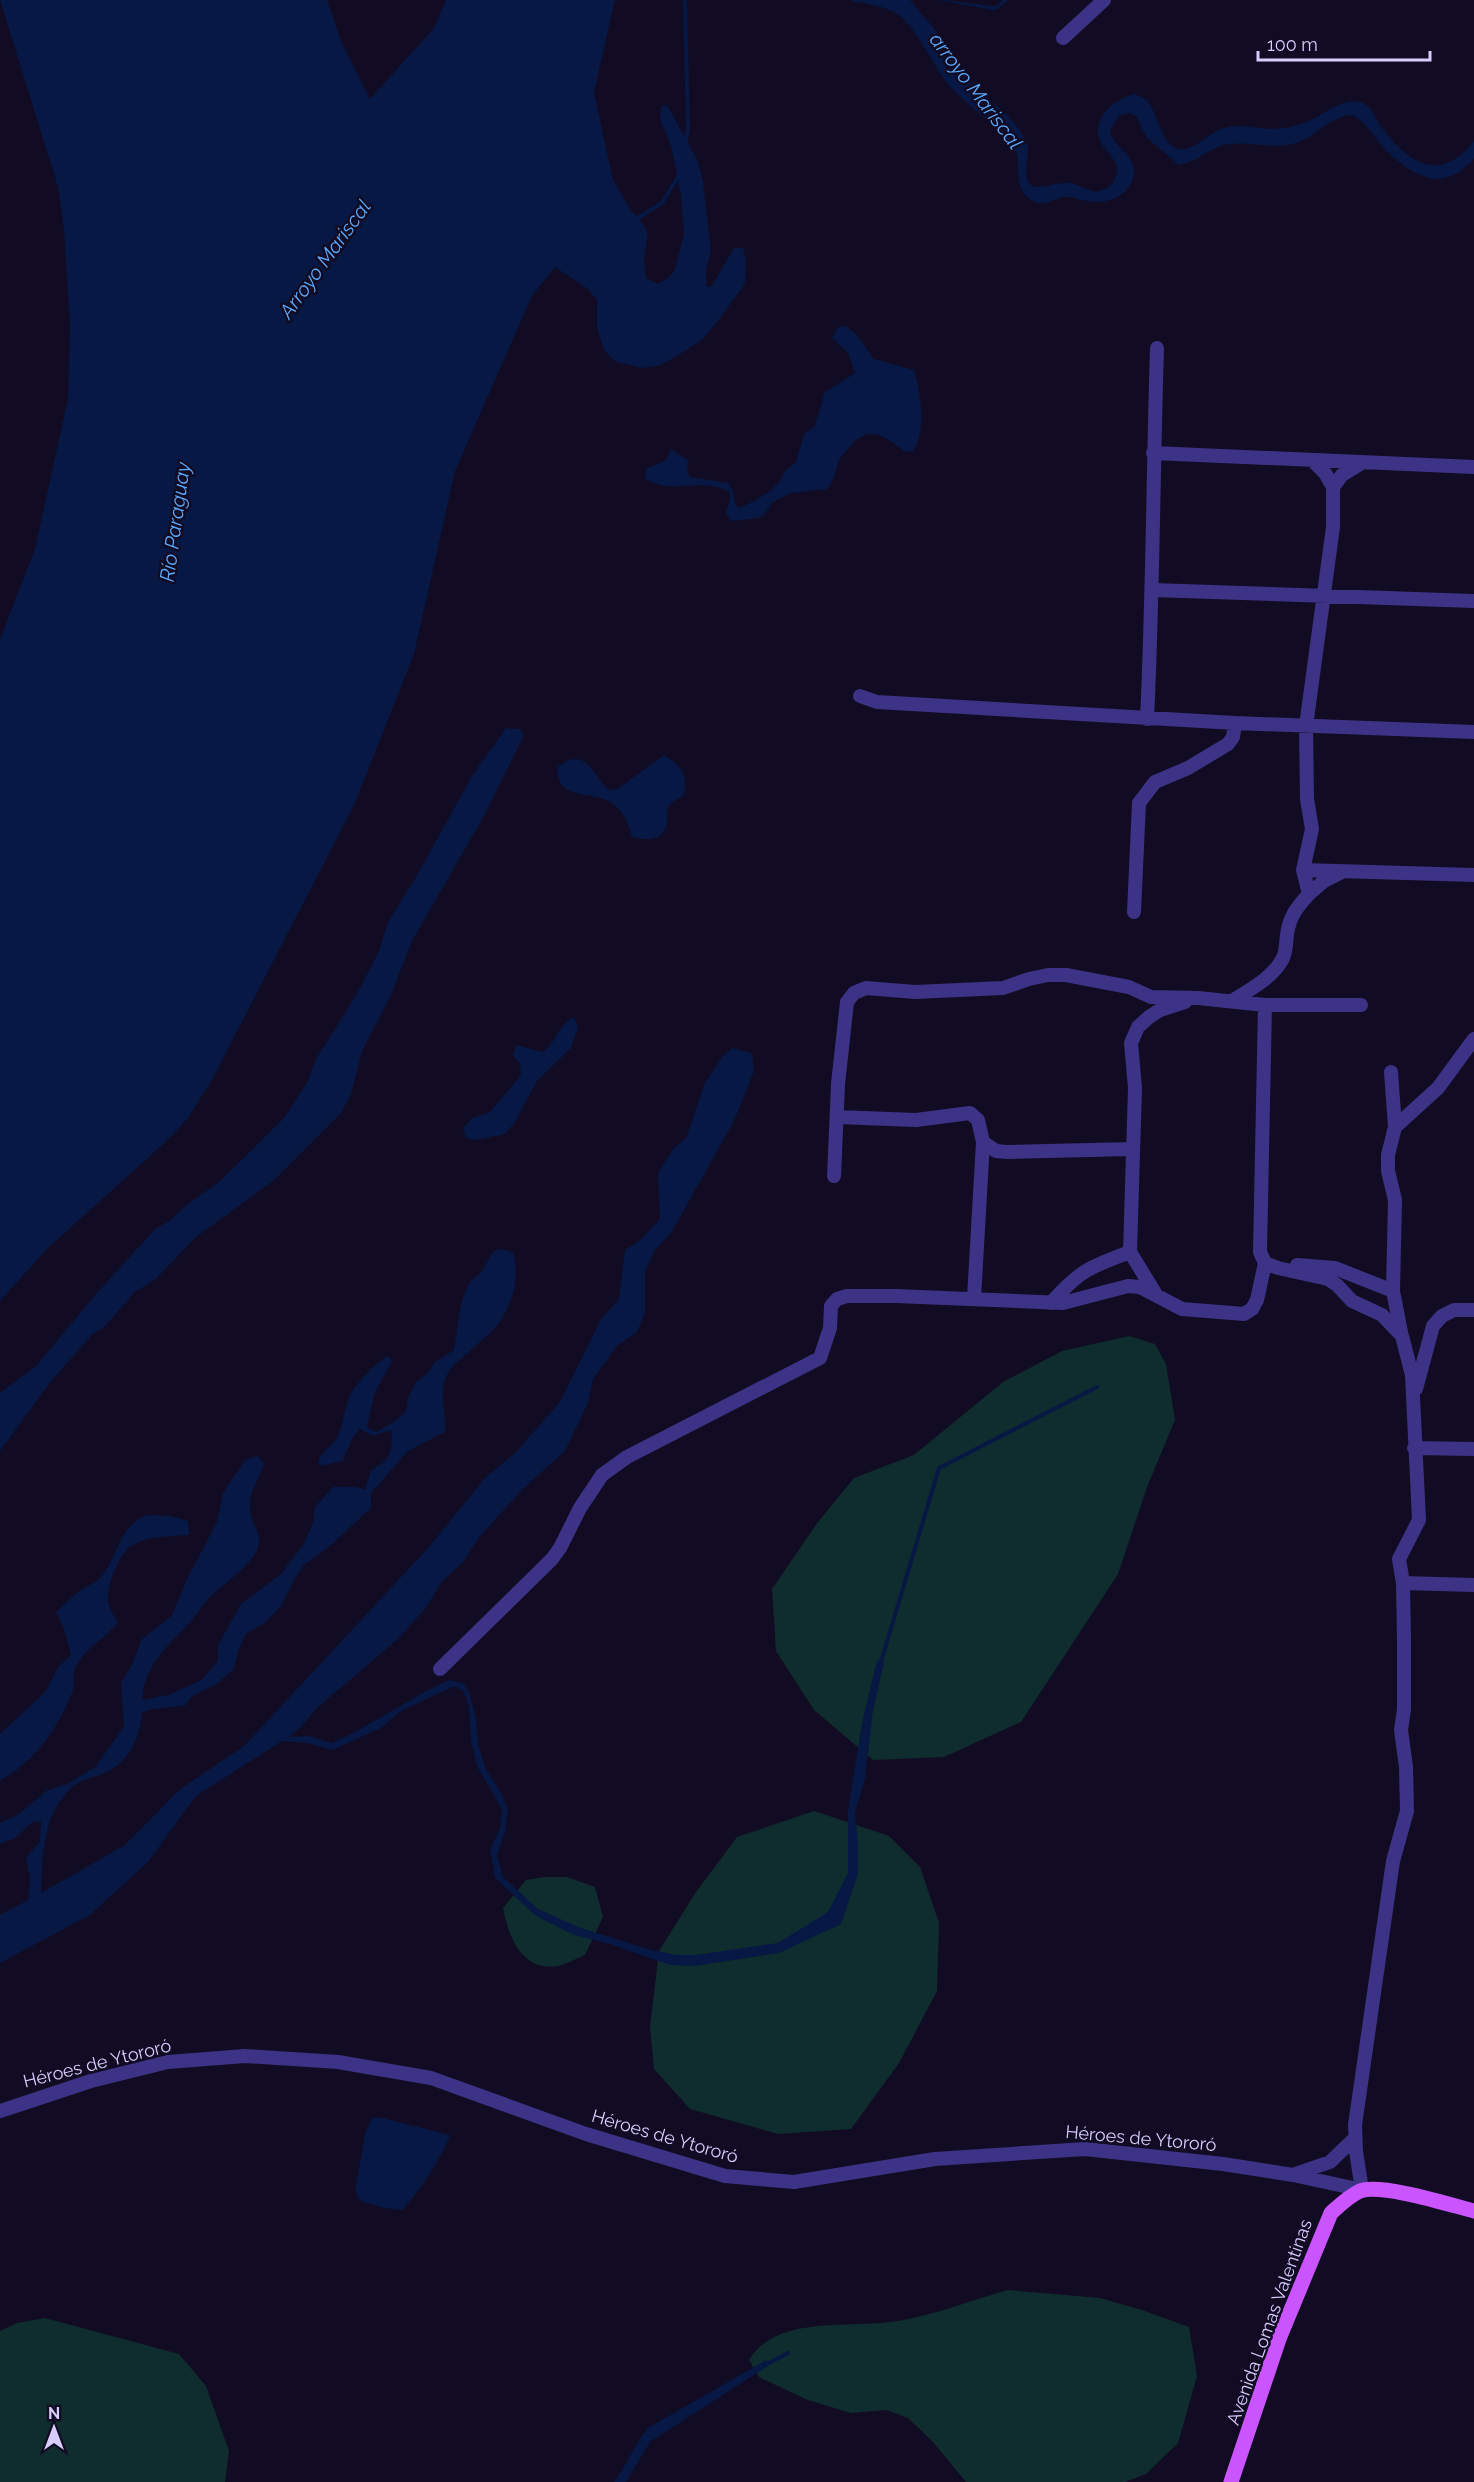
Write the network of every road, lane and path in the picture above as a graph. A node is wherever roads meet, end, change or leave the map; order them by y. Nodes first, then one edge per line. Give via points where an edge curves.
1 (1104, 0) edge
2 (1063, 38) dead end
3 (1157, 348) dead end
4 (1153, 453) junction
5 (1312, 461) junction
6 (1363, 463) junction
7 (1474, 467) edge
8 (1333, 488) junction
9 (1153, 590) junction
10 (1325, 596) junction
11 (1474, 601) edge
12 (860, 696) dead end
13 (1147, 719) junction
14 (1235, 723) junction
15 (1306, 726) junction
16 (1474, 732) edge
17 (1303, 870) junction
18 (1344, 871) junction
19 (1474, 875) edge
20 (1309, 894) junction
21 (1134, 912) dead end
22 (1198, 998) junction
23 (1232, 1001) junction
24 (1265, 1005) junction
25 (1361, 1005) dead end
26 (1474, 1039) edge
27 (1391, 1072) dead end
28 (837, 1117) junction
29 (1395, 1127) junction
30 (983, 1142) junction
31 (1132, 1149) junction
32 (834, 1176) dead end
33 (1130, 1252) junction
34 (1265, 1263) junction
35 (1393, 1291) junction
36 (1157, 1297) junction
37 (974, 1298) junction
38 (1051, 1303) junction
39 (1474, 1310) edge
40 (1401, 1336) junction
41 (1414, 1394) junction
42 (1414, 1448) junction
43 (1474, 1449) edge
44 (1403, 1583) junction
45 (1474, 1585) edge
46 (440, 1669) dead end
47 (0, 2111) edge
48 (1355, 2138) junction
49 (1293, 2175) junction
50 (1362, 2190) junction
51 (1474, 2211) edge
52 (1231, 2482) edge

1 - 2 street
3 - 4 street
4 - 5 street
4 - 9 street
5 - 6 street
5 - 8 street
6 - 7 street
6 - 8 street via 1342,475
8 - 10 street via 1332,550
9 - 10 street
9 - 13 street
10 - 11 street
10 - 15 street
12 - 13 street via 877,702
13 - 14 street
14 - 15 street
14 - 21 street via 1228,744 1155,782 1139,803
15 - 16 street
15 - 17 street via 1307,799 1312,829
17 - 18 street
17 - 20 street
18 - 19 street
18 - 20 street
20 - 23 street via 1289,923 1284,957 1277,967
22 - 23 street
22 - 28 street via 1151,997 1129,987 1066,975 1047,975 1003,988 915,992 866,988 854,993 847,1002
22 - 31 street via 1160,1010 1138,1028 1131,1043 1135,1088
23 - 24 street
24 - 25 street
24 - 34 street via 1260,1252
26 - 29 street via 1438,1088
27 - 29 street
28 - 30 street via 916,1120 970,1113 978,1120
28 - 32 street
29 - 35 street via 1388,1155 1395,1200
30 - 31 street via 996,1151 1007,1152
30 - 37 street
31 - 33 street
33 - 36 street
33 - 38 street via 1086,1269
34 - 35 street via 1335,1268
34 - 36 street via 1257,1300 1244,1314 1191,1311
34 - 40 street via 1328,1280 1352,1301 1382,1315
35 - 40 street
36 - 38 street via 1140,1287 1128,1286
37 - 38 street
37 - 46 street via 837,1299 831,1306 830,1328 820,1358 627,1457 602,1475 560,1548
39 - 41 street via 1454,1310 1433,1326
40 - 41 street
41 - 42 street
42 - 43 street
42 - 44 street via 1419,1520 1399,1559
44 - 45 street
44 - 48 street via 1401,1730 1407,1811 1393,1861
47 - 49 street, Héroes de Ytororó via 91,2080 168,2062 245,2056 338,2062 431,2078 586,2134 725,2176 794,2182 935,2159 1085,2149
48 - 49 street via 1330,2162
48 - 50 street
49 - 50 street, Héroes de Ytororó
50 - 51 main road, Héroes de Ytororó via 1399,2192
50 - 52 main road, Avenida Lomas Valentinas via 1331,2213 1279,2339

